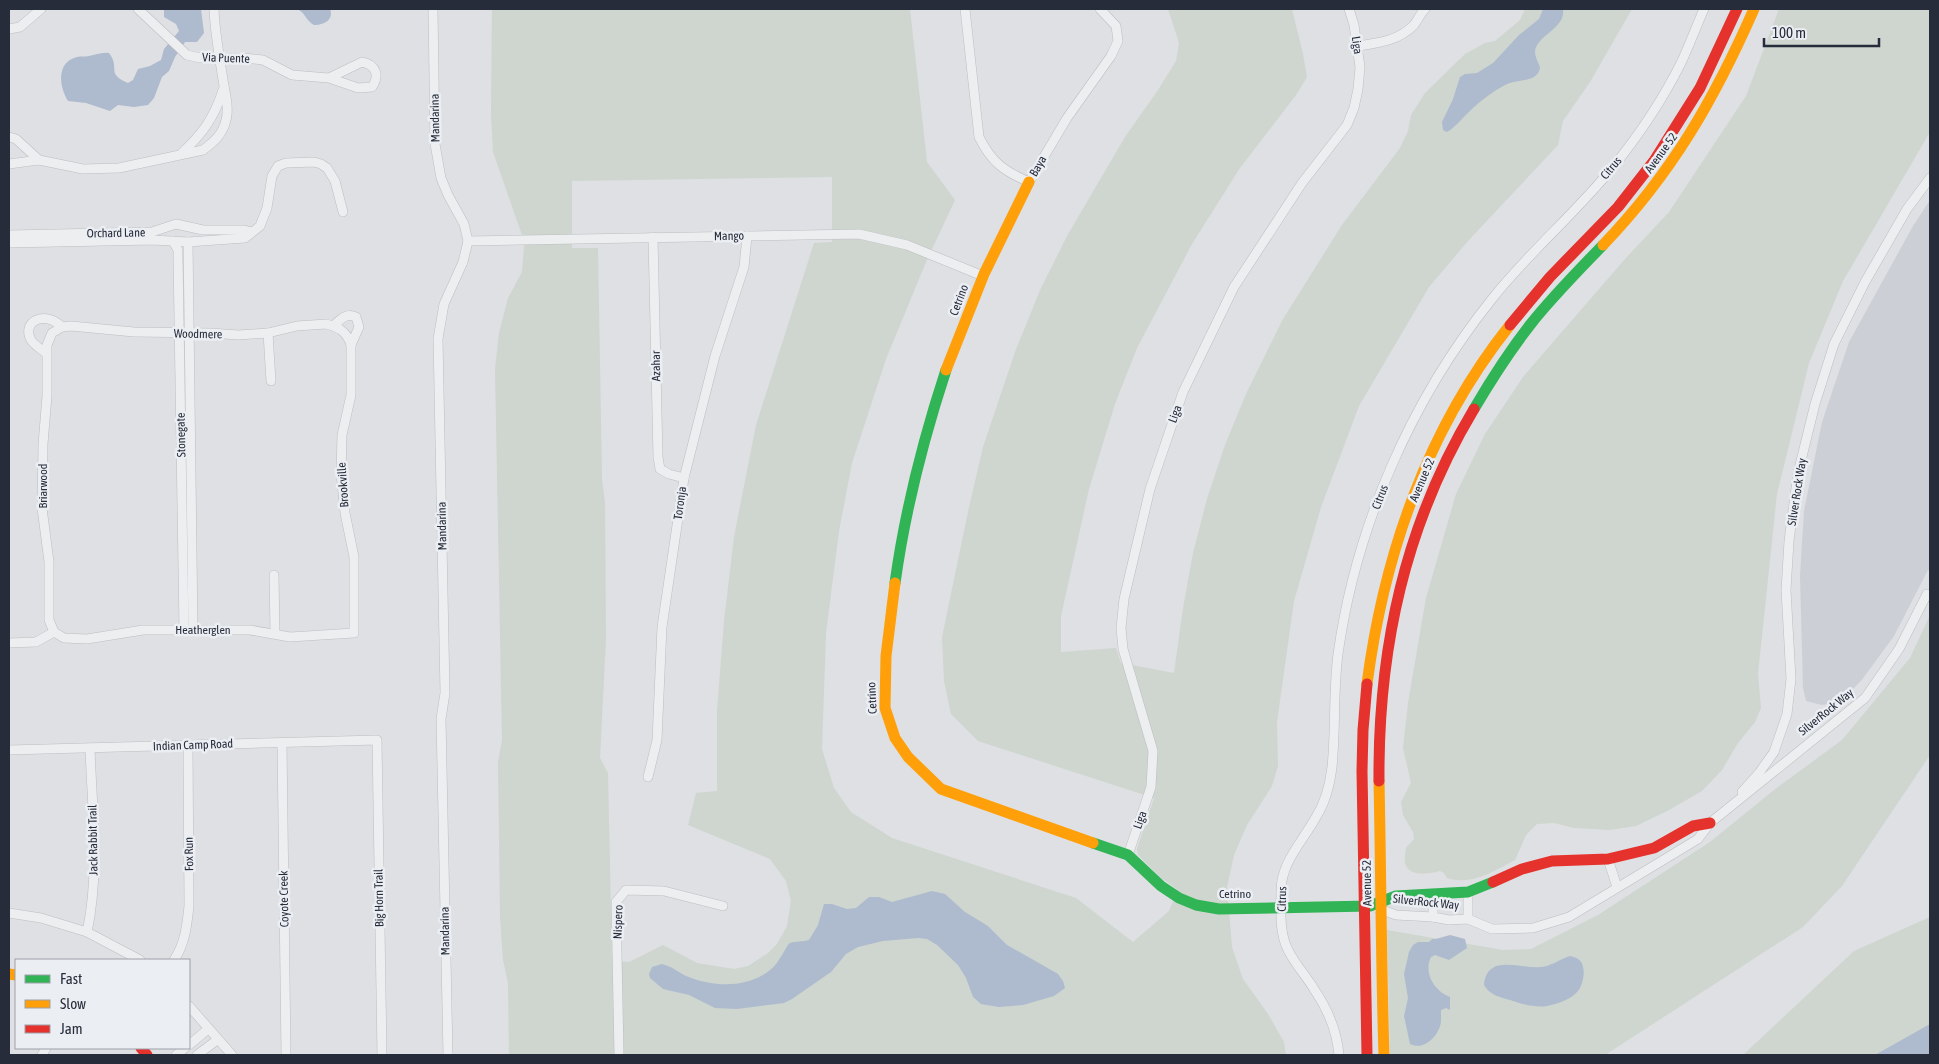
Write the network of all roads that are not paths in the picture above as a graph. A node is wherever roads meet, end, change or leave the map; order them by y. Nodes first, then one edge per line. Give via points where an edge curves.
1 (41, 9) edge
2 (138, 9) edge
3 (214, 9) edge
4 (433, 9) edge
5 (965, 9) edge
6 (1100, 9) edge
7 (1349, 9) edge
8 (1425, 9) edge
9 (1704, 9) edge
10 (1737, 9) edge
11 (1754, 9) edge
12 (9, 29) edge
13 (1358, 46) junction
14 (220, 57) junction
15 (329, 78) junction
16 (224, 87) junction
17 (204, 130) junction
18 (9, 137) edge
19 (216, 139) junction
20 (180, 155) junction
21 (39, 160) junction
22 (9, 164) edge
23 (1930, 178) edge
24 (1029, 182) junction
25 (342, 212) dead end
26 (186, 226) junction
27 (252, 232) junction
28 (9, 235) edge
29 (747, 236) junction
30 (653, 237) junction
31 (173, 240) junction
32 (468, 241) junction
33 (186, 242) junction
34 (9, 243) edge
35 (983, 276) junction
36 (333, 326) junction
37 (62, 328) junction
38 (184, 333) junction
39 (268, 333) junction
40 (350, 341) junction
41 (46, 353) junction
42 (271, 381) dead end
43 (684, 478) junction
44 (274, 575) dead end
45 (1928, 595) edge
46 (188, 630) junction
47 (54, 632) junction
48 (275, 633) junction
49 (354, 633) joint
50 (9, 642) edge
51 (377, 740) joint
52 (282, 743) junction
53 (188, 746) junction
54 (90, 748) junction
55 (9, 750) edge
56 (648, 777) dead end
57 (1721, 814) junction
58 (1710, 823) junction
59 (1128, 855) junction
60 (1608, 859) junction
61 (1617, 887) junction
62 (1468, 892) junction
63 (1433, 894) junction
64 (723, 906) dead end
65 (1367, 906) junction
66 (1382, 906) junction
67 (1281, 907) junction
68 (9, 913) edge
69 (1433, 917) junction
70 (1468, 920) junction
71 (87, 932) junction
72 (138, 959) edge
73 (175, 959) edge
74 (190, 1007) edge
75 (208, 1030) junction
76 (217, 1040) junction
77 (190, 1044) edge
78 (197, 1055) edge
79 (232, 1055) edge
80 (286, 1055) edge
81 (382, 1055) edge
82 (448, 1055) edge
83 (619, 1055) edge
84 (1339, 1055) edge
85 (1367, 1055) edge
86 (1384, 1055) edge

1 - 12 street via 20,27
2 - 14 street, Via Puente via 187,55
3 - 14 street
4 - 32 street, Mandarina via 437,160
5 - 24 street, Baya via 979,137 987,154 999,166
6 - 24 street, Baya via 1116,26 1118,41
7 - 13 street, Liga
8 - 13 street via 1403,34 1385,42
9 - 67 street, Citrus via 1681,64 1652,115 1612,169 1492,298 1439,376 1399,451 1378,500 1348,599 1336,671 1332,769 1326,794 1318,815 1284,871
10 - 65 main road, Avenue 52 via 1721,47 1682,120 1616,208 1543,284 1498,339 1459,400 1422,473 1392,554 1372,639 1363,726
11 - 66 main road, Avenue 52 via 1712,100 1688,140 1635,210 1548,301 1518,339 1464,423 1426,505 1400,587 1383,676 1379,736
13 - 59 street, Liga via 1360,68 1354,108 1234,287 1183,392 1150,489 1126,590 1121,628 1123,650 1153,751 1151,787
14 - 15 street, Via Puente via 262,60 292,75
14 - 16 street
15 - 15 street, Via Puente via 368,88 374,84 377,74 371,65 362,62
16 - 17 street via 217,109
16 - 19 street via 227,119
17 - 19 street
17 - 20 street
18 - 21 street via 16,139
19 - 20 street via 203,150
20 - 21 street via 119,168 83,169
21 - 22 street
23 - 57 street, Silver Rock Way via 1907,209 1834,344 1798,473 1789,541 1786,590 1791,680 1787,714 1774,752
24 - 35 main road, Cetrino
25 - 27 street via 335,181 327,168 314,162 286,163 278,166 272,176 264,219
26 - 27 street, Orchard Lane
26 - 28 street, Orchard Lane via 176,224 152,232
26 - 33 street, Stonegate
27 - 33 street, Orchard Lane via 244,238
29 - 30 street, Mango
29 - 35 street, Mango via 859,234 907,245
29 - 43 street, Toronja via 744,267 715,356
30 - 32 street, Mango
30 - 43 street, Azahar via 658,457 660,469
31 - 33 street, Orchard Lane
31 - 34 street, Orchard Lane
31 - 38 street, Stonegate via 178,256
32 - 82 street, Mandarina via 463,262 444,304 438,339
33 - 38 street, Stonegate
35 - 59 main road, Cetrino via 950,362 917,466 894,587 884,681 885,714 899,748 918,771 941,789
36 - 39 street, Woodmere via 297,326
36 - 40 street
36 - 40 street, Brookville via 348,315 356,317 359,327
37 - 38 street, Woodmere
37 - 41 street, Briarwood via 48,340
37 - 41 street via 47,318 32,324 31,339
38 - 39 street, Woodmere
38 - 46 street, Stonegate
39 - 42 street
40 - 49 street, Brookville via 351,395 342,435 341,473 354,557
41 - 47 street, Briarwood via 42,508 49,562 49,620
43 - 56 street, Toronja via 662,627 658,740
44 - 48 street
45 - 57 street, SilverRock Way via 1900,649 1865,698
46 - 47 street, Heatherglen via 142,630 88,639 64,638
46 - 48 street, Heatherglen
47 - 50 street via 36,642
48 - 49 street, Heatherglen via 290,637
51 - 52 street, Indian Camp Road
51 - 81 street, Big Horn Trail
52 - 53 street, Indian Camp Road
52 - 80 street, Coyote Creek
53 - 54 street, Indian Camp Road
53 - 73 street, Fox Run via 189,906 187,929
54 - 55 street, Indian Camp Road
54 - 71 street, Jack Rabbit Trail via 94,868
57 - 58 street, SilverRock Way
58 - 60 main road, SilverRock Way via 1693,826 1654,848
58 - 61 street, SilverRock Way via 1698,839
59 - 67 main road, Cetrino via 1161,886 1196,905 1219,909
60 - 61 street
60 - 62 main road, SilverRock Way via 1552,861 1522,868
61 - 70 street, SilverRock Way via 1569,917 1533,928 1492,929
62 - 63 main road, SilverRock Way
62 - 70 street
63 - 66 main road, SilverRock Way via 1396,896
63 - 69 street
64 - 83 street, Nispero via 664,891 626,890 620,895 616,902
65 - 66 main road, SilverRock Way
65 - 67 main road, Cetrino
65 - 85 main road, Avenue 52
66 - 69 street, SilverRock Way via 1396,915
66 - 86 main road, Avenue 52
67 - 84 street, Citrus via 1282,934 1288,950 1326,1011
68 - 71 street via 42,918
69 - 70 street, SilverRock Way
71 - 72 street
74 - 75 street
75 - 76 street
75 - 77 street
76 - 78 street
76 - 79 street

